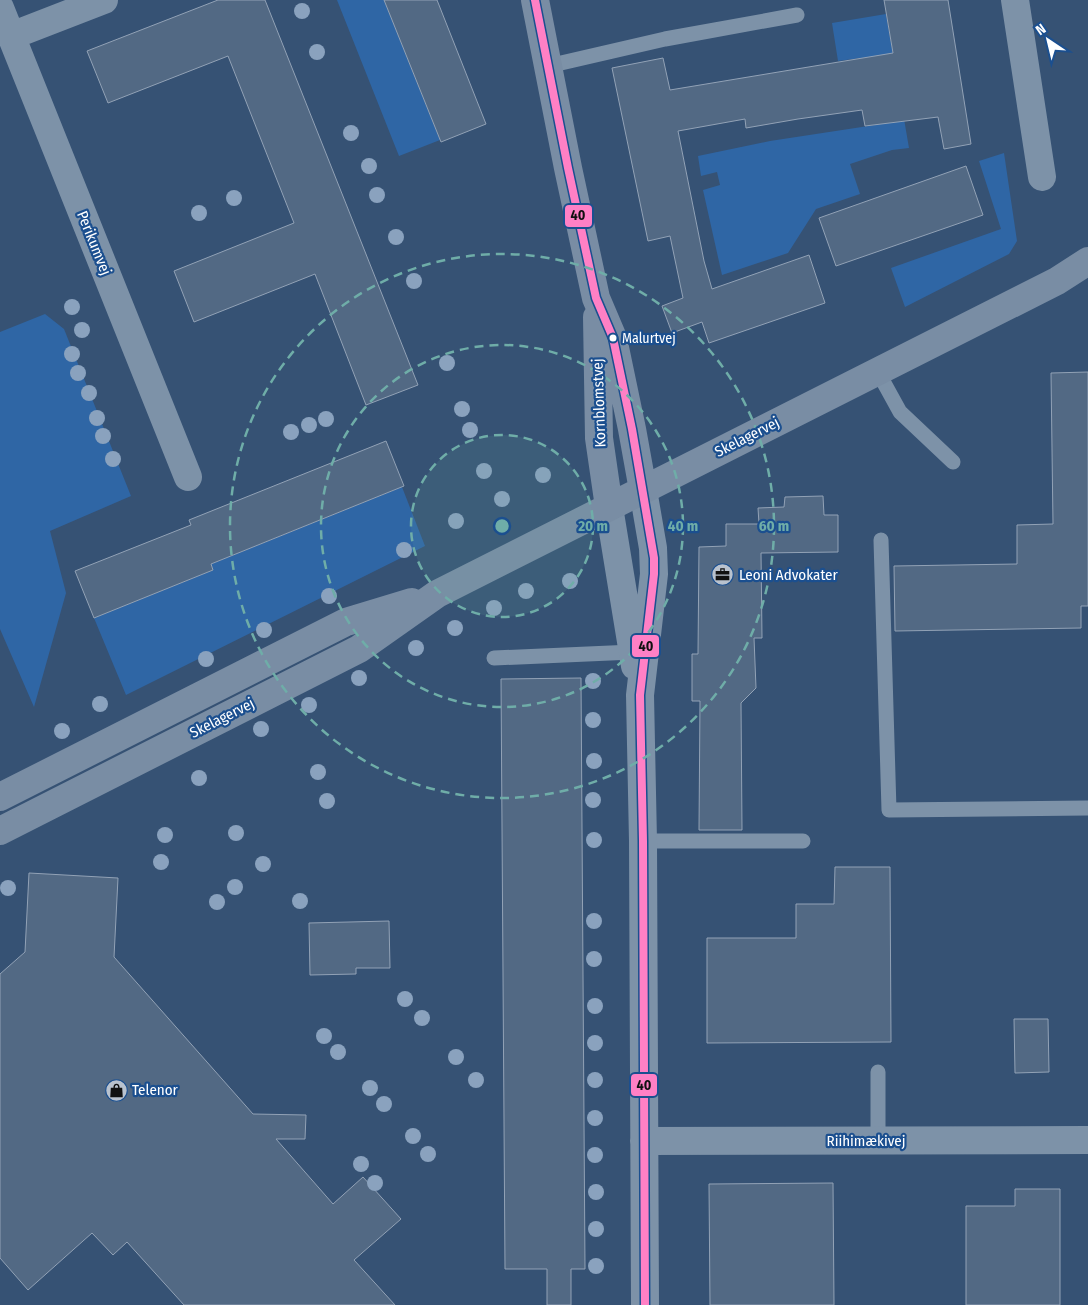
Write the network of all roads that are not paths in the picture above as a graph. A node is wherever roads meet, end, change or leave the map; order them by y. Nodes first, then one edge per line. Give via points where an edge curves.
1 (104, 0) edge
2 (534, 0) edge
3 (1015, 0) edge
4 (0, 8) edge
5 (797, 14) dead end
6 (11, 36) junction
7 (548, 66) junction
8 (1042, 177) dead end
9 (1088, 261) edge
10 (1088, 271) edge
11 (1057, 281) junction
12 (596, 298) junction
13 (878, 372) junction
14 (953, 462) dead end
15 (188, 477) dead end
16 (643, 490) junction
17 (609, 507) junction
18 (881, 540) dead end
19 (438, 594) junction
20 (633, 652) junction
21 (494, 658) dead end
22 (640, 695) junction
23 (0, 797) edge
24 (1088, 808) edge
25 (0, 831) edge
26 (643, 841) junction
27 (803, 841) dead end
28 (878, 1072) dead end
29 (1088, 1140) edge
30 (644, 1141) junction
31 (878, 1141) junction
32 (645, 1305) edge

1 - 6 street
2 - 7 street, Kornblomstvej
3 - 8 street
4 - 6 street, Perikumvej
5 - 7 lane
6 - 15 street, Perikumvej
7 - 12 street, Kornblomstvej
9 - 11 street, Skelagervej
10 - 11 street, Skelagervej
11 - 13 street, Skelagervej
12 - 16 street, Kornblomstvej via 613,338
12 - 17 street, Kornblomstvej via 599,438
13 - 14 lane via 900,412
13 - 16 street, Skelagervej
16 - 17 street, Skelagervej
16 - 22 street via 654,574
17 - 19 street, Skelagervej
17 - 20 street
18 - 24 lane via 889,810
19 - 23 street, Skelagervej via 346,622
19 - 25 street, Skelagervej via 359,648
20 - 21 lane
20 - 22 street
22 - 26 street
26 - 27 lane
26 - 30 street
28 - 31 lane
29 - 31 street, Riihimækivej
30 - 31 street, Riihimækivej
30 - 32 street

